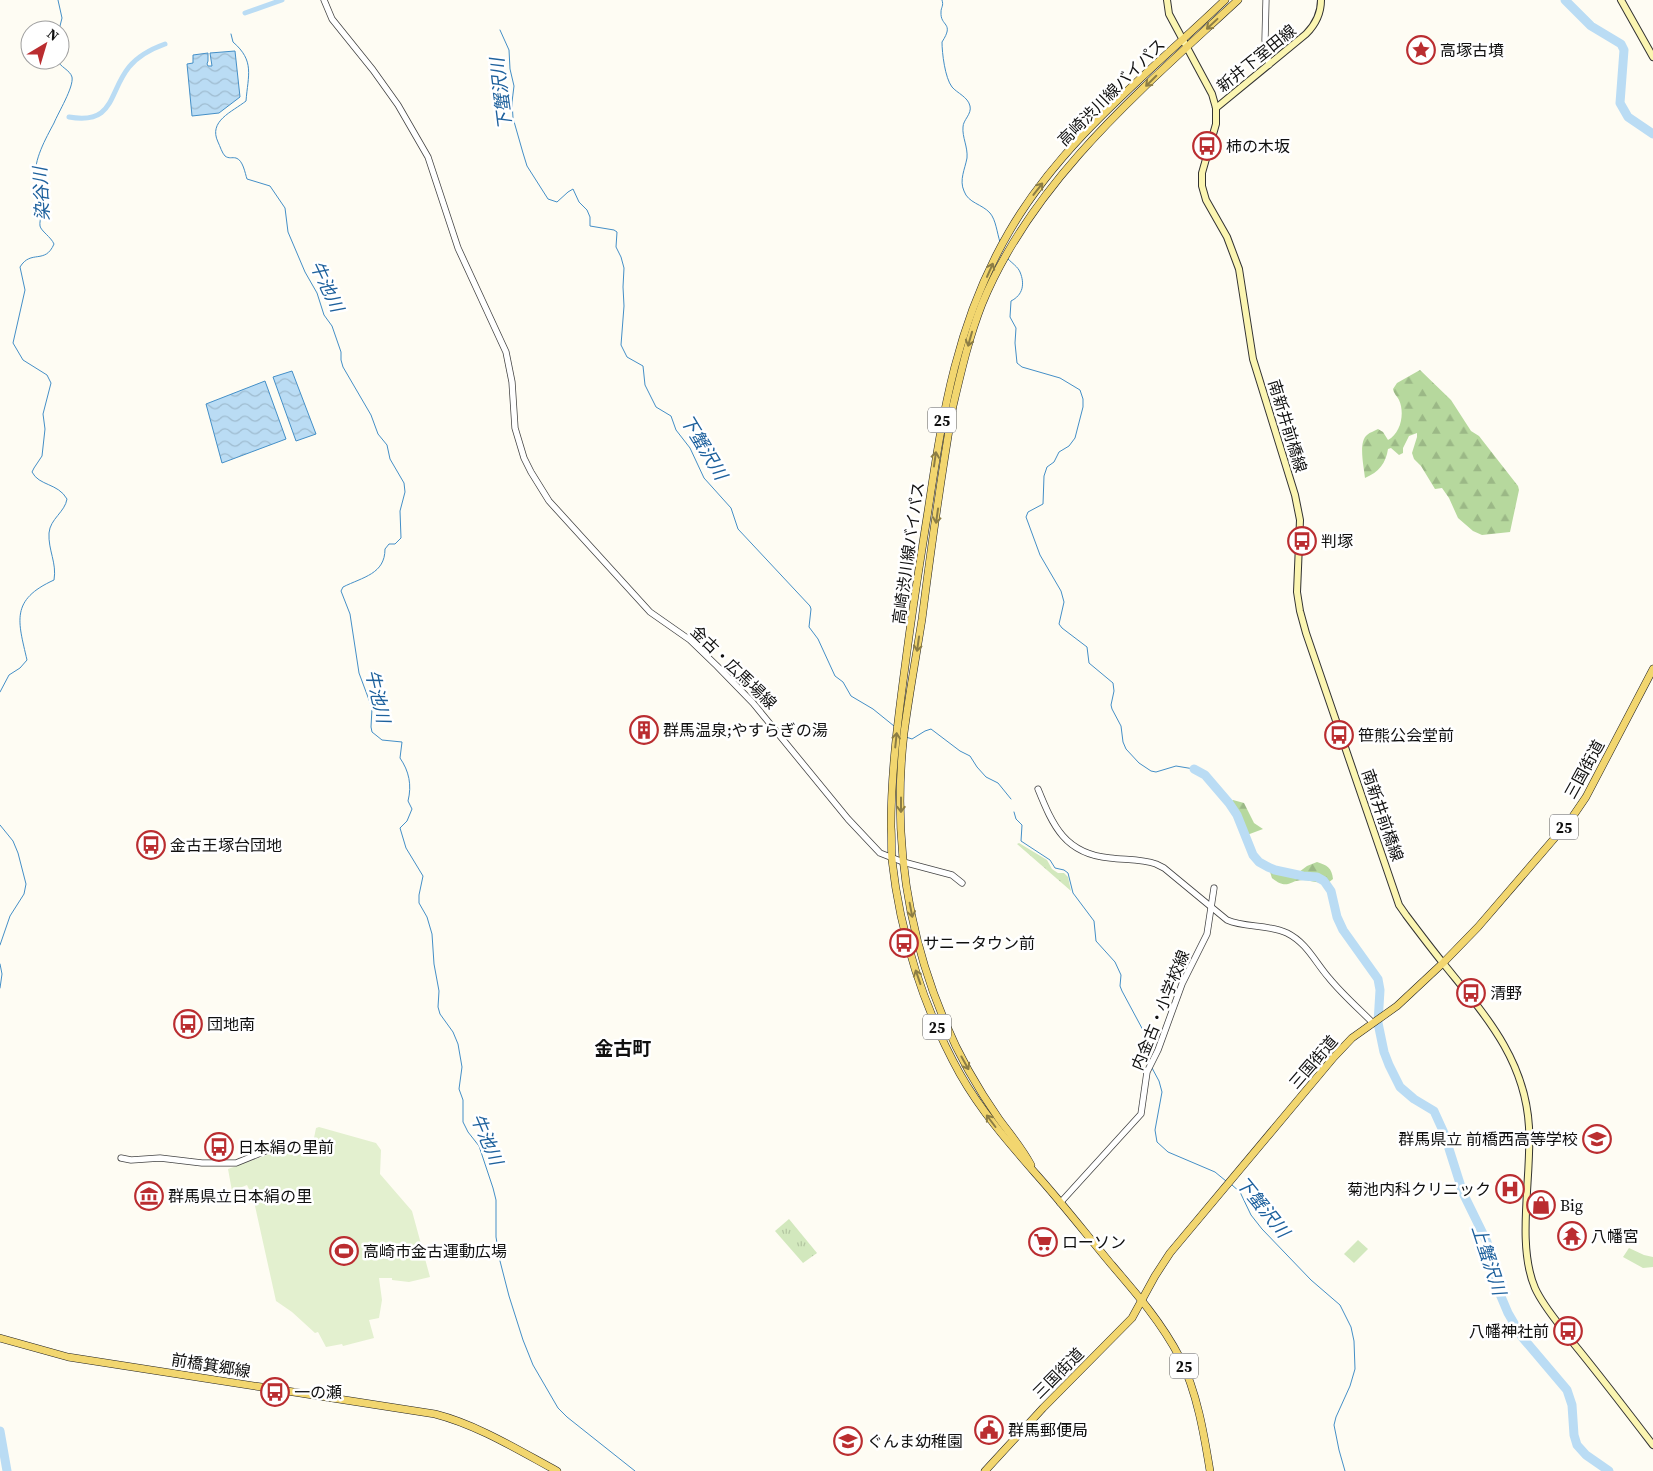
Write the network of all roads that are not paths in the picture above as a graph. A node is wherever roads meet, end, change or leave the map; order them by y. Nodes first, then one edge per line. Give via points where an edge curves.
1 (324, 0) edge
2 (1167, 0) edge
3 (1225, 0) edge
4 (1238, 0) edge
5 (1266, 0) edge
6 (1321, 0) edge
7 (1621, 0) edge
8 (1185, 44) junction
9 (1653, 57) edge
10 (1269, 65) junction
11 (1216, 108) junction
12 (1653, 668) edge
13 (1038, 788) dead end
14 (892, 858) junction
15 (903, 862) junction
16 (962, 882) dead end
17 (1214, 888) dead end
18 (1212, 908) junction
19 (1443, 963) junction
20 (1377, 1020) junction
21 (268, 1150) dead end
22 (120, 1158) dead end
23 (1034, 1172) junction
24 (1060, 1203) junction
25 (1142, 1301) junction
26 (0, 1338) edge
27 (1204, 1441) junction
28 (1653, 1445) edge
29 (557, 1471) edge
30 (985, 1471) edge
31 (1206, 1471) edge
32 (1210, 1471) edge

1 - 14 street, 金古・広馬場線 via 332,19 398,105 428,157 458,248 506,352 515,428 524,458 549,501 650,612 690,640 743,692 848,820 880,853
2 - 8 main road, 南新井前橋線 via 1169,14
3 - 8 main road, 高崎渋川線バイパス / 25
4 -> 8 main road, 高崎渋川線バイパス / 25
5 - 10 street via 1265,40
6 - 10 main road, 新井下室田線 via 1315,24
7 - 9 main road
8 - 11 main road, 南新井前橋線 via 1212,94
14 -> 8 main road, 高崎渋川線バイパス / 25 via 891,794 915,593 940,429 965,329 997,254 1023,209 1105,112
8 -> 15 main road, 高崎渋川線バイパス / 25 via 1096,136 1051,189 1002,262 972,331 948,434 904,733
10 - 11 main road, 新井下室田線
11 - 19 main road, 南新井前橋線 via 1216,124 1204,164 1202,186 1240,269 1254,359 1295,495 1300,520 1297,583 1300,611 1397,900
12 - 19 main road, 三国街道 / 25 via 1586,797 1571,819
13 - 18 street via 1054,826 1076,847 1101,858 1156,864
14 - 15 street, 金古・広馬場線
23 -> 14 main road, 高崎渋川線バイパス / 25 via 983,1110 946,1047 912,958
15 - 16 street, 金古・広馬場線 via 952,875
15 -> 23 main road, 高崎渋川線バイパス / 25 via 922,958 944,1021 980,1089 1024,1152
17 - 18 street, 内金古・小学校線
18 - 20 street via 1235,924 1278,930 1301,942 1328,978
18 - 24 street, 内金古・小学校線 via 1207,934 1182,984 1158,1050 1148,1068 1142,1114
19 - 20 main road, 三国街道 / 25
19 - 28 main road, 南新井前橋線 via 1499,1035 1523,1091 1530,1137 1526,1246 1535,1289
20 - 25 main road, 三国街道 / 25 via 1352,1038 1334,1057 1189,1229 1155,1276
21 - 22 street via 236,1162
23 - 24 main road, 高崎渋川線バイパス / 25
24 - 25 main road, 高崎渋川線バイパス / 25
25 - 27 main road, 高崎渋川線バイパス / 25 via 1182,1361
25 - 30 main road, 三国街道 / 25 via 1126,1324
26 - 29 main road, 前橋箕郷線 via 68,1357 446,1417
27 - 31 main road, 高崎渋川線バイパス / 25
27 - 32 main road, 高崎渋川線バイパス / 25

